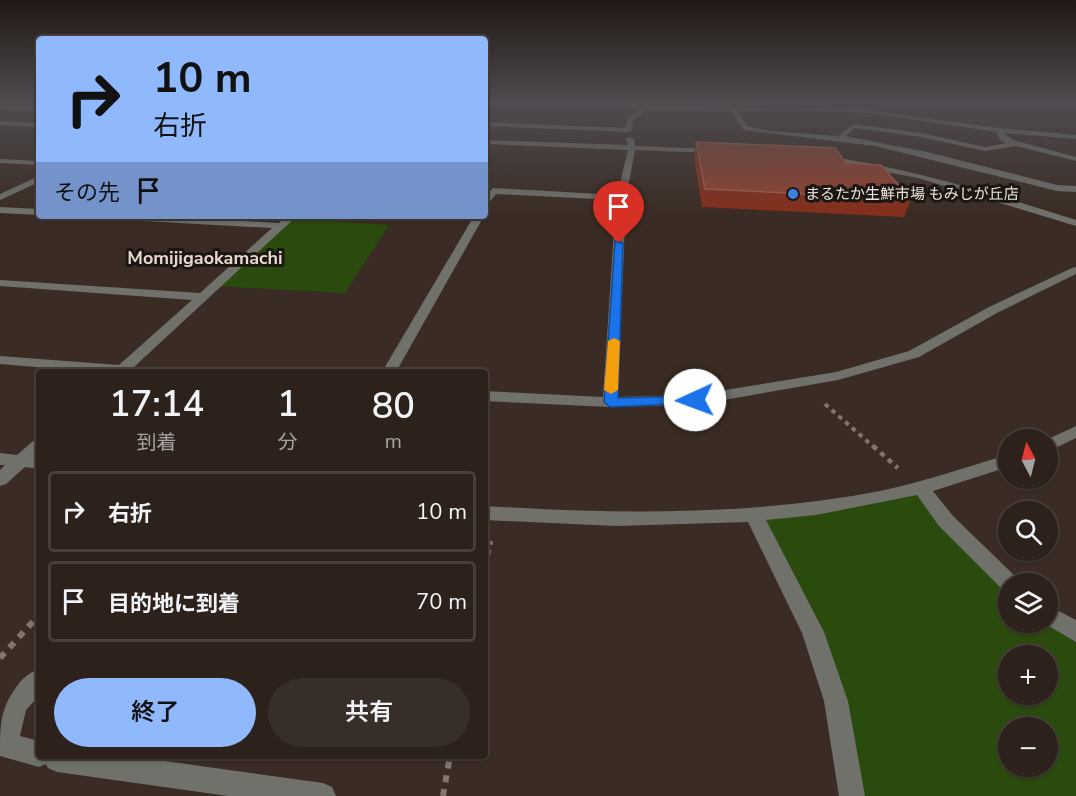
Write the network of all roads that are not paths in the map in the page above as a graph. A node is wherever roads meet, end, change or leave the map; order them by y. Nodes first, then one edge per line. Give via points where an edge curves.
1 (630, 139) edge
2 (845, 139) edge
3 (940, 139) edge
4 (1005, 139) edge
5 (488, 142) edge
6 (1016, 144) junction
7 (632, 147) junction
8 (720, 151) edge
9 (815, 157) edge
10 (1076, 159) edge
11 (0, 161) edge
12 (36, 163) edge
13 (36, 180) edge
14 (1076, 189) edge
15 (0, 197) edge
16 (621, 198) junction
17 (488, 199) edge
18 (0, 210) edge
19 (36, 212) edge
20 (159, 219) edge
21 (288, 219) edge
22 (477, 219) edge
23 (1076, 223) edge
24 (280, 226) junction
25 (1076, 270) edge
26 (0, 283) edge
27 (202, 297) junction
28 (0, 360) edge
29 (99, 369) edge
30 (123, 369) edge
31 (391, 369) edge
32 (488, 396) edge
33 (610, 402) junction
34 (1076, 431) edge
35 (1058, 440) edge
36 (36, 448) edge
37 (0, 459) edge
38 (22, 461) junction
39 (36, 463) edge
40 (998, 465) edge
41 (0, 480) edge
42 (921, 488) junction
43 (490, 513) edge
44 (753, 514) junction
45 (999, 573) edge
46 (1058, 621) edge
47 (1076, 632) edge
48 (36, 683) edge
49 (36, 752) edge
50 (71, 759) edge
51 (323, 796) edge
52 (852, 796) edge

1 - 7 street
2 - 14 street
3 - 6 street via 985,149
4 - 6 street
5 - 7 street
6 - 10 street
7 - 8 street
7 - 16 street
9 - 23 street via 915,174
11 - 12 street
13 - 15 street
16 - 17 street via 493,191
16 - 33 street
18 - 19 street
20 - 24 street
21 - 24 street
22 - 31 street
24 - 27 street
25 - 33 street via 914,354 838,376 695,400
26 - 27 street
27 - 30 street
28 - 29 street
32 - 33 street
34 - 35 street
36 - 38 street
37 - 38 street
38 - 39 street
38 - 41 street
40 - 42 street
42 - 44 street via 868,501
42 - 45 street via 946,521
43 - 44 street via 578,520
44 - 52 street via 813,632 836,701
46 - 47 street
48 - 49 street via 15,704 5,745
50 - 51 street

